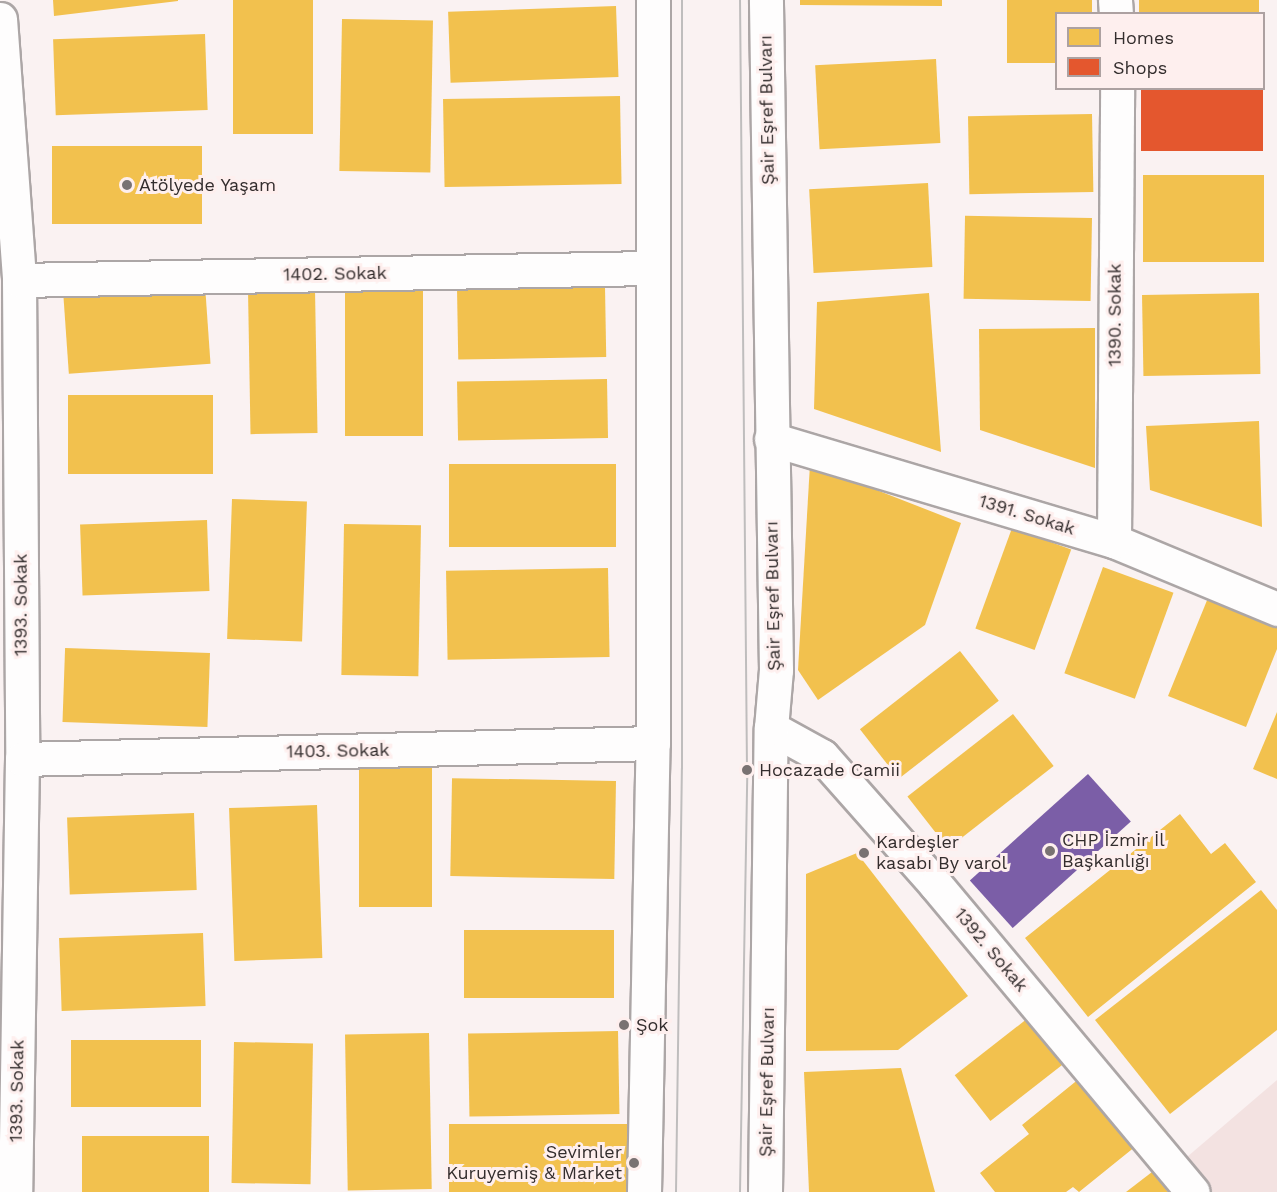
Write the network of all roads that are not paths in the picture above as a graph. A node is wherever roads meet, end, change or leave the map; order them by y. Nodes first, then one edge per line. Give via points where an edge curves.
1 (653, 0) edge
2 (766, 0) edge
3 (0, 19) edge
4 (1117, 90) edge
5 (651, 268) junction
6 (19, 280) junction
7 (771, 439) junction
8 (1114, 541) junction
9 (1277, 609) edge
10 (771, 728) junction
11 (653, 743) junction
12 (22, 759) junction
13 (15, 1192) edge
14 (644, 1192) edge
15 (765, 1192) edge
16 (1194, 1192) edge

1 - 5 street
2 - 7 street, Şair Eşref Bulvarı
3 - 6 street, 1393. Sokak
4 - 8 street, 1390. Sokak
5 - 6 street, 1402. Sokak
5 - 11 street
6 - 12 street, 1393. Sokak
7 - 8 street, 1391. Sokak
7 - 10 street, Şair Eşref Bulvarı via 776,670
8 - 9 street, 1391. Sokak
10 - 15 street, Şair Eşref Bulvarı
10 - 16 street, 1392. Sokak via 822,756
11 - 12 street, 1403. Sokak
11 - 14 street
12 - 13 street, 1393. Sokak

